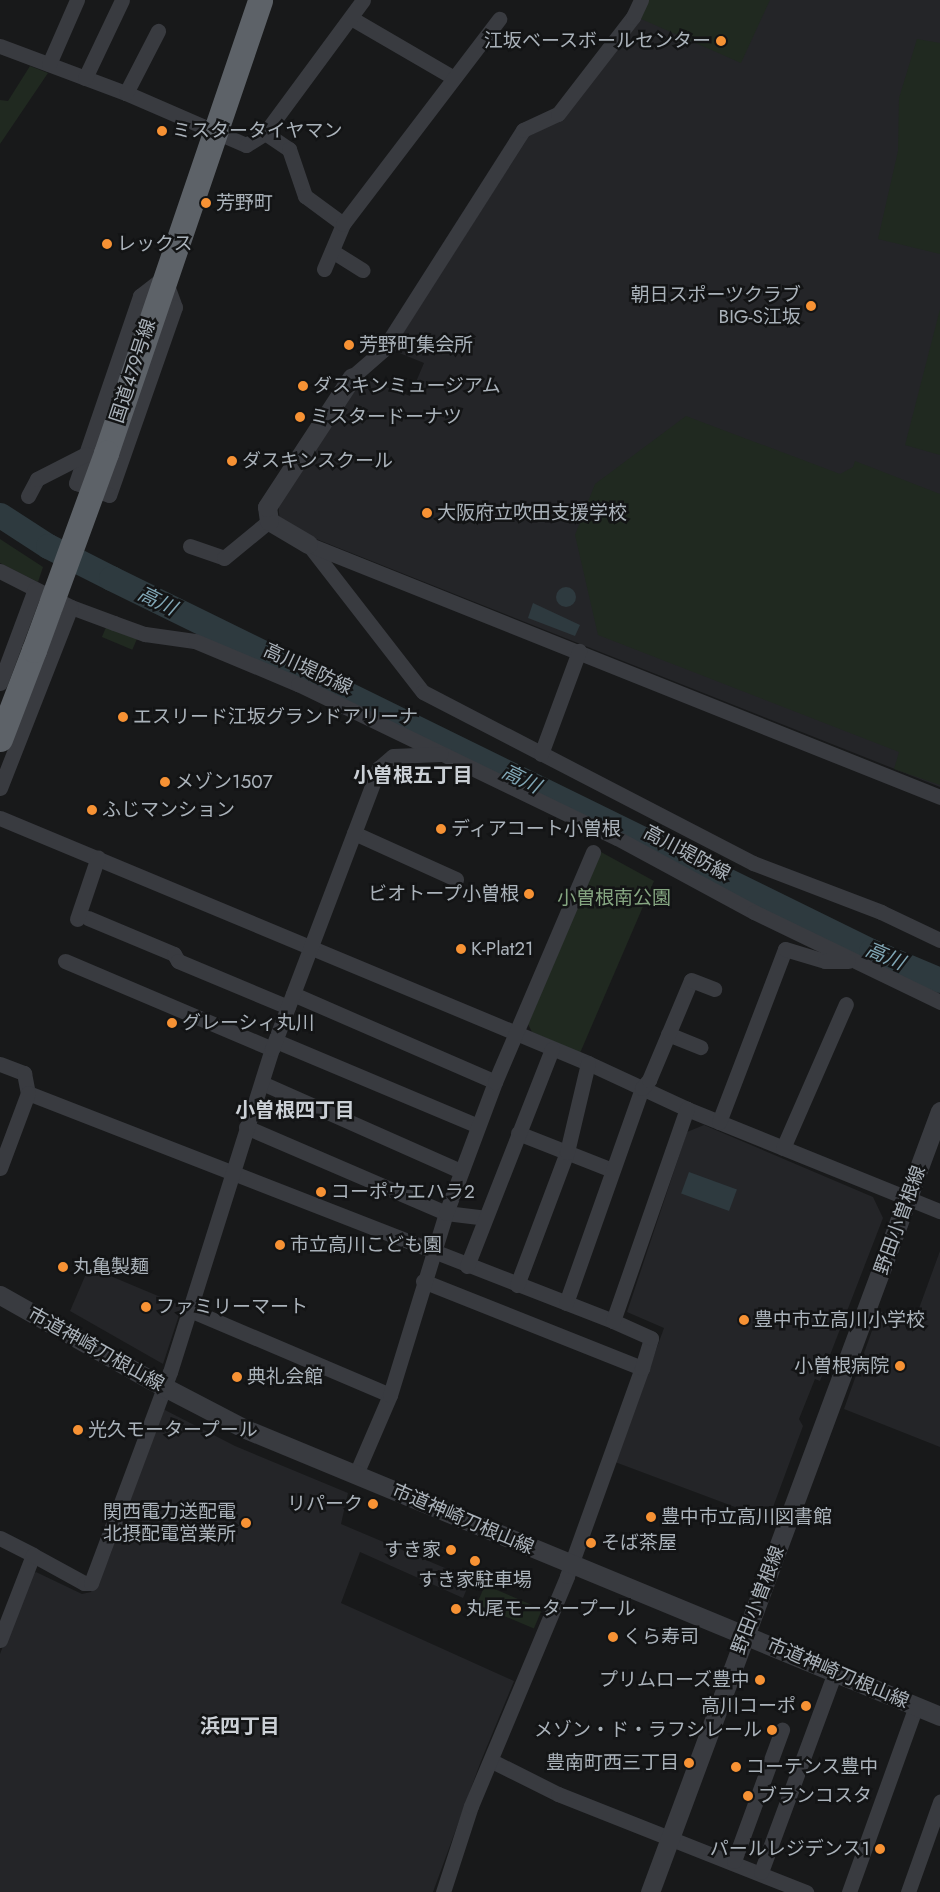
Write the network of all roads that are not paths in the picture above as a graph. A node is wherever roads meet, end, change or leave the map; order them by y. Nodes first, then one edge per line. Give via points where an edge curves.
1 (77, 0) edge
2 (122, 0) edge
3 (260, 0) edge
4 (363, 0) edge
5 (641, 0) edge
6 (351, 18) junction
7 (499, 19) dead end
8 (158, 31) dead end
9 (0, 46) edge
10 (49, 64) junction
11 (86, 78) junction
12 (454, 78) junction
13 (126, 93) junction
14 (214, 133) junction
15 (265, 133) junction
16 (344, 224) junction
17 (332, 250) junction
18 (324, 269) dead end
19 (362, 270) dead end
20 (164, 277) junction
21 (352, 377) joint
22 (96, 454) junction
23 (28, 496) dead end
24 (269, 521) junction
25 (308, 544) junction
26 (190, 546) dead end
27 (0, 571) edge
28 (35, 589) junction
29 (71, 606) junction
30 (579, 651) junction
31 (0, 684) edge
32 (0, 739) edge
33 (441, 754) junction
34 (541, 754) junction
35 (0, 788) edge
36 (940, 796) edge
37 (0, 818) edge
38 (354, 833) junction
39 (593, 852) dead end
40 (98, 857) junction
41 (456, 878) dead end
42 (940, 940) edge
43 (311, 947) junction
44 (849, 960) junction
45 (65, 961) dead end
46 (714, 989) dead end
47 (290, 1001) junction
48 (940, 1002) edge
49 (846, 1004) dead end
50 (514, 1033) junction
51 (668, 1034) junction
52 (274, 1045) junction
53 (700, 1047) dead end
54 (552, 1048) junction
55 (588, 1063) junction
56 (0, 1064) edge
57 (495, 1082) junction
58 (262, 1083) junction
59 (642, 1088) junction
60 (28, 1093) junction
61 (686, 1109) junction
62 (940, 1111) edge
63 (720, 1122) junction
64 (478, 1126) junction
65 (246, 1127) junction
66 (518, 1133) junction
67 (783, 1148) junction
68 (567, 1152) junction
69 (0, 1168) edge
70 (612, 1170) junction
71 (462, 1171) junction
72 (235, 1173) junction
73 (908, 1199) junction
74 (940, 1211) edge
75 (446, 1213) junction
76 (485, 1218) junction
77 (432, 1253) junction
78 (467, 1266) junction
79 (423, 1281) junction
80 (517, 1285) junction
81 (0, 1295) edge
82 (566, 1304) junction
83 (190, 1310) junction
84 (612, 1321) junction
85 (642, 1368) junction
86 (164, 1388) junction
87 (390, 1395) junction
88 (356, 1474) junction
89 (0, 1538) edge
90 (33, 1555) junction
91 (571, 1564) junction
92 (745, 1634) junction
93 (0, 1640) edge
94 (836, 1672) junction
95 (916, 1706) junction
96 (940, 1716) edge
97 (782, 1730) dead end
98 (492, 1760) junction
99 (940, 1802) edge
100 (670, 1837) junction
101 (734, 1861) junction
102 (761, 1872) junction
103 (443, 1892) edge
104 (650, 1892) edge
105 (806, 1892) edge
106 (848, 1892) edge
107 (908, 1892) edge

1 - 10 street
2 - 11 street
3 - 14 highway, 国道479号線
4 - 6 street
5 - 21 street via 633,17 558,114 523,130 383,350
6 - 12 street
6 - 15 street
7 - 12 street
8 - 13 street
9 - 10 street
10 - 11 street
11 - 13 street
12 - 16 street
13 - 14 street
14 - 15 street via 246,145
14 - 20 highway, 国道479号線
15 - 16 street via 289,149 305,196
16 - 17 street
17 - 18 street
17 - 19 street
20 - 22 highway, 国道479号線
20 - 22 street via 175,307 109,495 76,483
21 - 24 street via 267,507
22 - 23 street via 37,479
22 - 32 highway, 国道479号線, bridge via 34,650
24 - 25 street
24 - 26 street via 224,558
25 - 30 street
25 - 34 street via 423,692
27 - 28 street, 高川堤防線
28 - 29 street, 高川堤防線
28 - 31 street
29 - 33 street, 高川堤防線 via 145,634 195,641 298,684
29 - 35 street
30 - 34 street
30 - 36 street
33 - 38 street via 393,756 379,768
33 - 44 street, 高川堤防線 via 617,838
34 - 42 street via 753,863 881,912
37 - 40 street
38 - 41 street
38 - 43 street
39 - 50 street
40 - 43 street
40 - 47 street via 83,918 174,954 178,962
43 - 47 street
43 - 50 street
44 - 48 street, 高川堤防線
44 - 63 street via 842,963 825,961 785,949
45 - 52 street
46 - 51 street via 691,980
47 - 52 street
47 - 57 street
49 - 67 street
50 - 54 street
50 - 57 street
51 - 53 street
51 - 59 street via 649,1080
52 - 58 street
52 - 64 street
54 - 55 street
54 - 66 street
55 - 59 street
55 - 68 street
56 - 60 street via 24,1073
57 - 64 street
58 - 65 street
58 - 71 street
59 - 61 street
59 - 70 street
60 - 69 street
60 - 72 street
61 - 63 street
61 - 84 street
62 - 73 street, 野田小曽根線
63 - 67 street
64 - 71 street
65 - 72 street via 234,1164
65 - 75 street
66 - 68 street
66 - 76 street
67 - 73 street
68 - 70 street
68 - 80 street
70 - 82 street
71 - 75 street
72 - 77 street
72 - 83 street
73 - 74 street
73 - 92 street, 野田小曽根線
75 - 76 street
75 - 77 street
76 - 78 street
77 - 78 street
77 - 79 street
78 - 80 street
79 - 85 street
79 - 87 street
80 - 82 street
81 - 86 street, 市道神崎刀根山線
82 - 84 street
83 - 86 street
83 - 87 street
84 - 85 street via 651,1338
85 - 91 street
86 - 88 street, 市道神崎刀根山線 via 243,1428
86 - 90 street via 91,1583 84,1583
87 - 88 street
88 - 91 street, 市道神崎刀根山線
89 - 90 street
90 - 93 street
91 - 92 street, 市道神崎刀根山線
91 - 98 street
92 - 94 street, 市道神崎刀根山線
92 - 100 street, 野田小曽根線
94 - 95 street, 市道神崎刀根山線
94 - 102 street
95 - 96 street, 市道神崎刀根山線
95 - 106 street
97 - 101 street
98 - 100 street via 558,1794
98 - 103 street via 471,1806
99 - 107 street
100 - 101 street
100 - 104 street, 野田小曽根線
101 - 102 street
102 - 105 street

